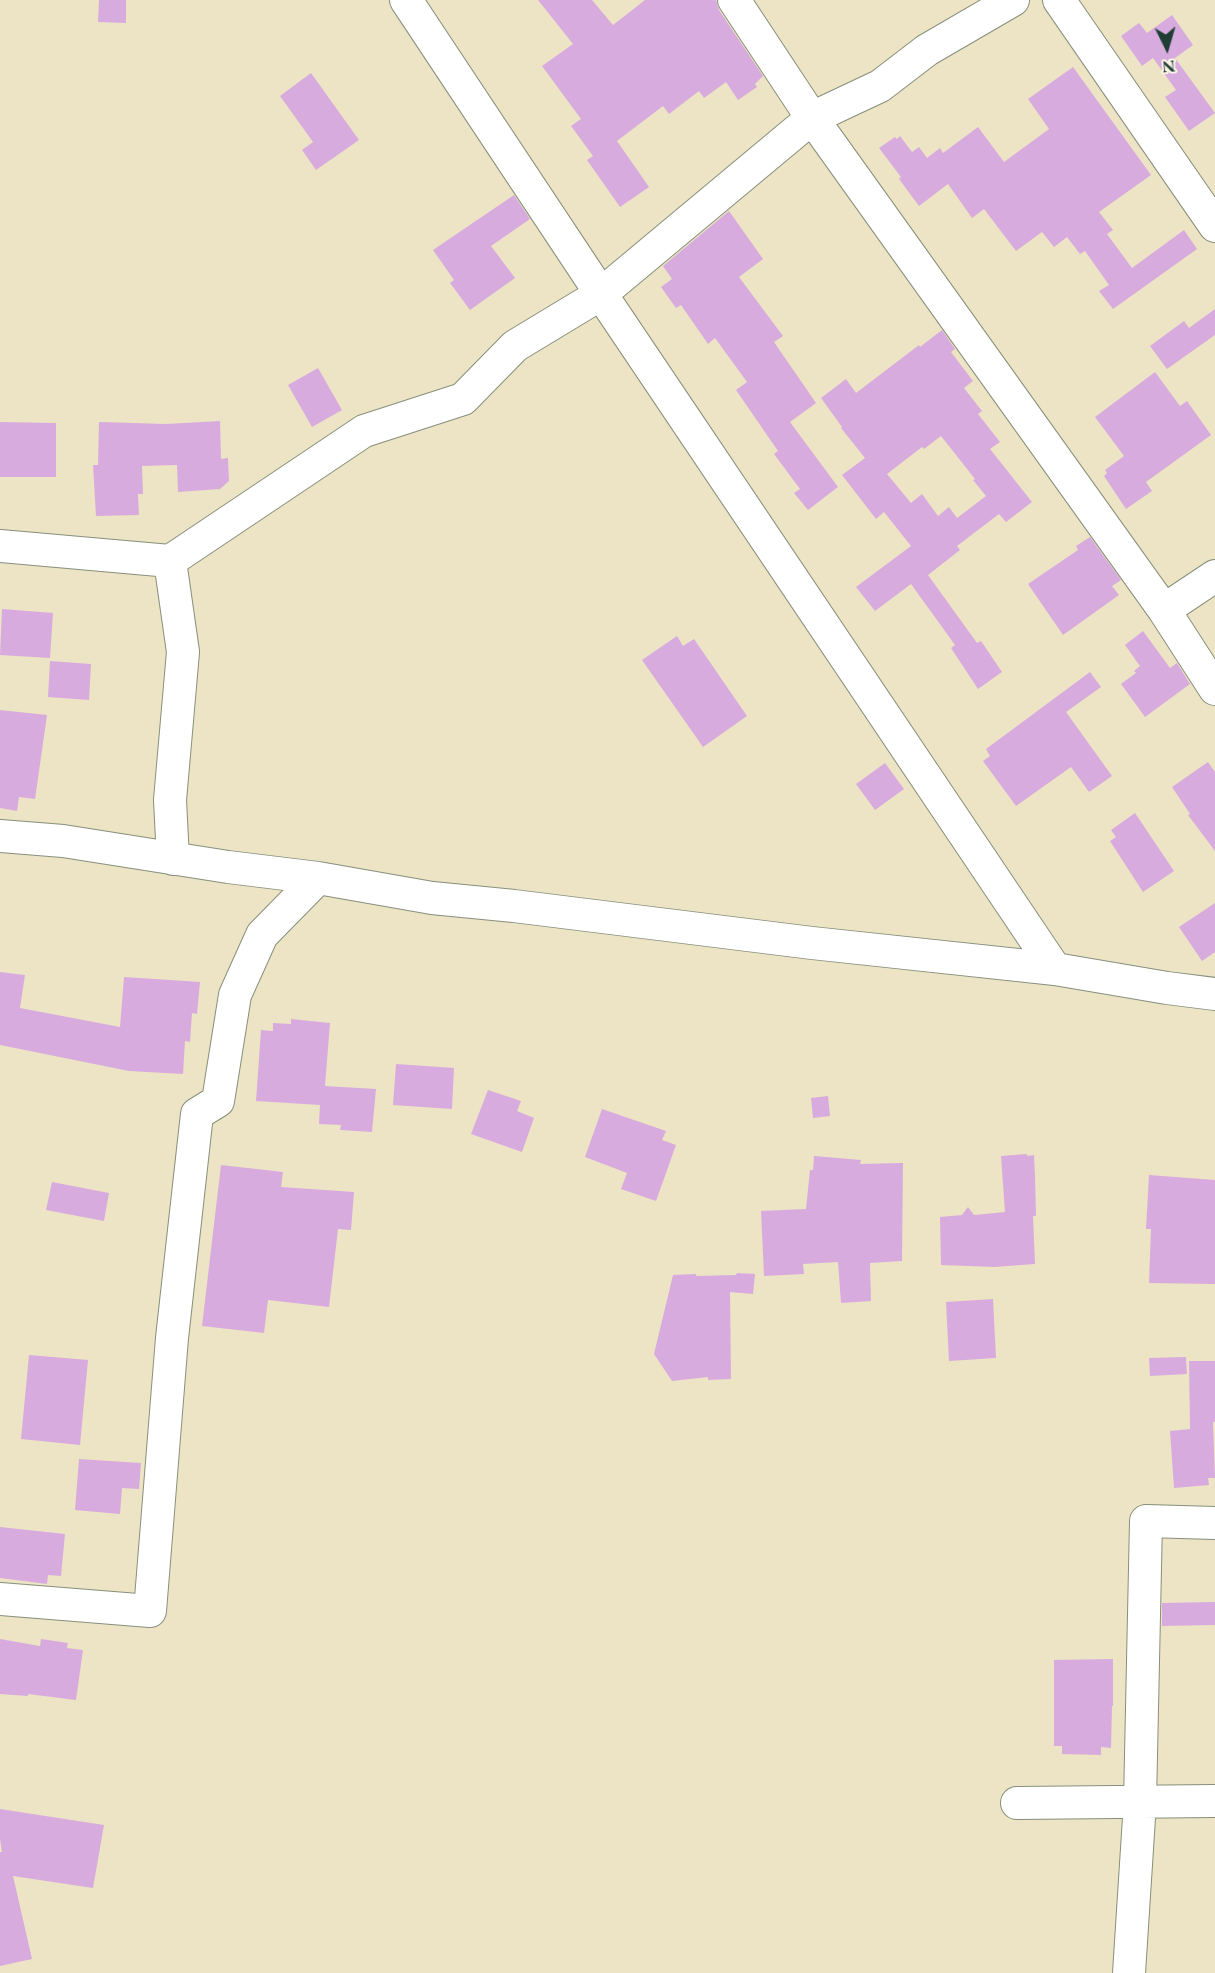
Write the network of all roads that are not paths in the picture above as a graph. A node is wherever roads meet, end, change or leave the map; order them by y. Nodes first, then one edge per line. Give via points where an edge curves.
1 (406, 0) edge
2 (734, 0) edge
3 (1014, 0) edge
4 (1059, 0) edge
5 (812, 118) junction
6 (1215, 226) edge
7 (601, 294) junction
8 (0, 546) edge
9 (170, 561) junction
10 (1215, 576) edge
11 (1164, 610) junction
12 (1215, 689) edge
13 (0, 836) edge
14 (173, 859) junction
15 (318, 878) junction
16 (1055, 969) junction
17 (1215, 994) edge
18 (1215, 1523) edge
19 (0, 1599) edge
20 (1215, 1801) edge
21 (1140, 1802) junction
22 (1017, 1803) dead end
23 (1129, 1973) edge

1 - 7 street
2 - 5 street
3 - 5 street via 927,50 880,86
4 - 6 street
5 - 7 street
5 - 11 street
7 - 9 street via 516,346 463,399 364,431
7 - 16 street
8 - 9 street
9 - 14 street via 183,652 170,800
10 - 11 street
11 - 12 street
13 - 14 street via 63,841
14 - 15 street
15 - 16 street via 432,898
15 - 19 street via 262,935 235,995 218,1101 197,1114 172,1338 150,1611
16 - 17 street
18 - 21 street via 1146,1521
20 - 21 street
21 - 22 street
21 - 23 street

